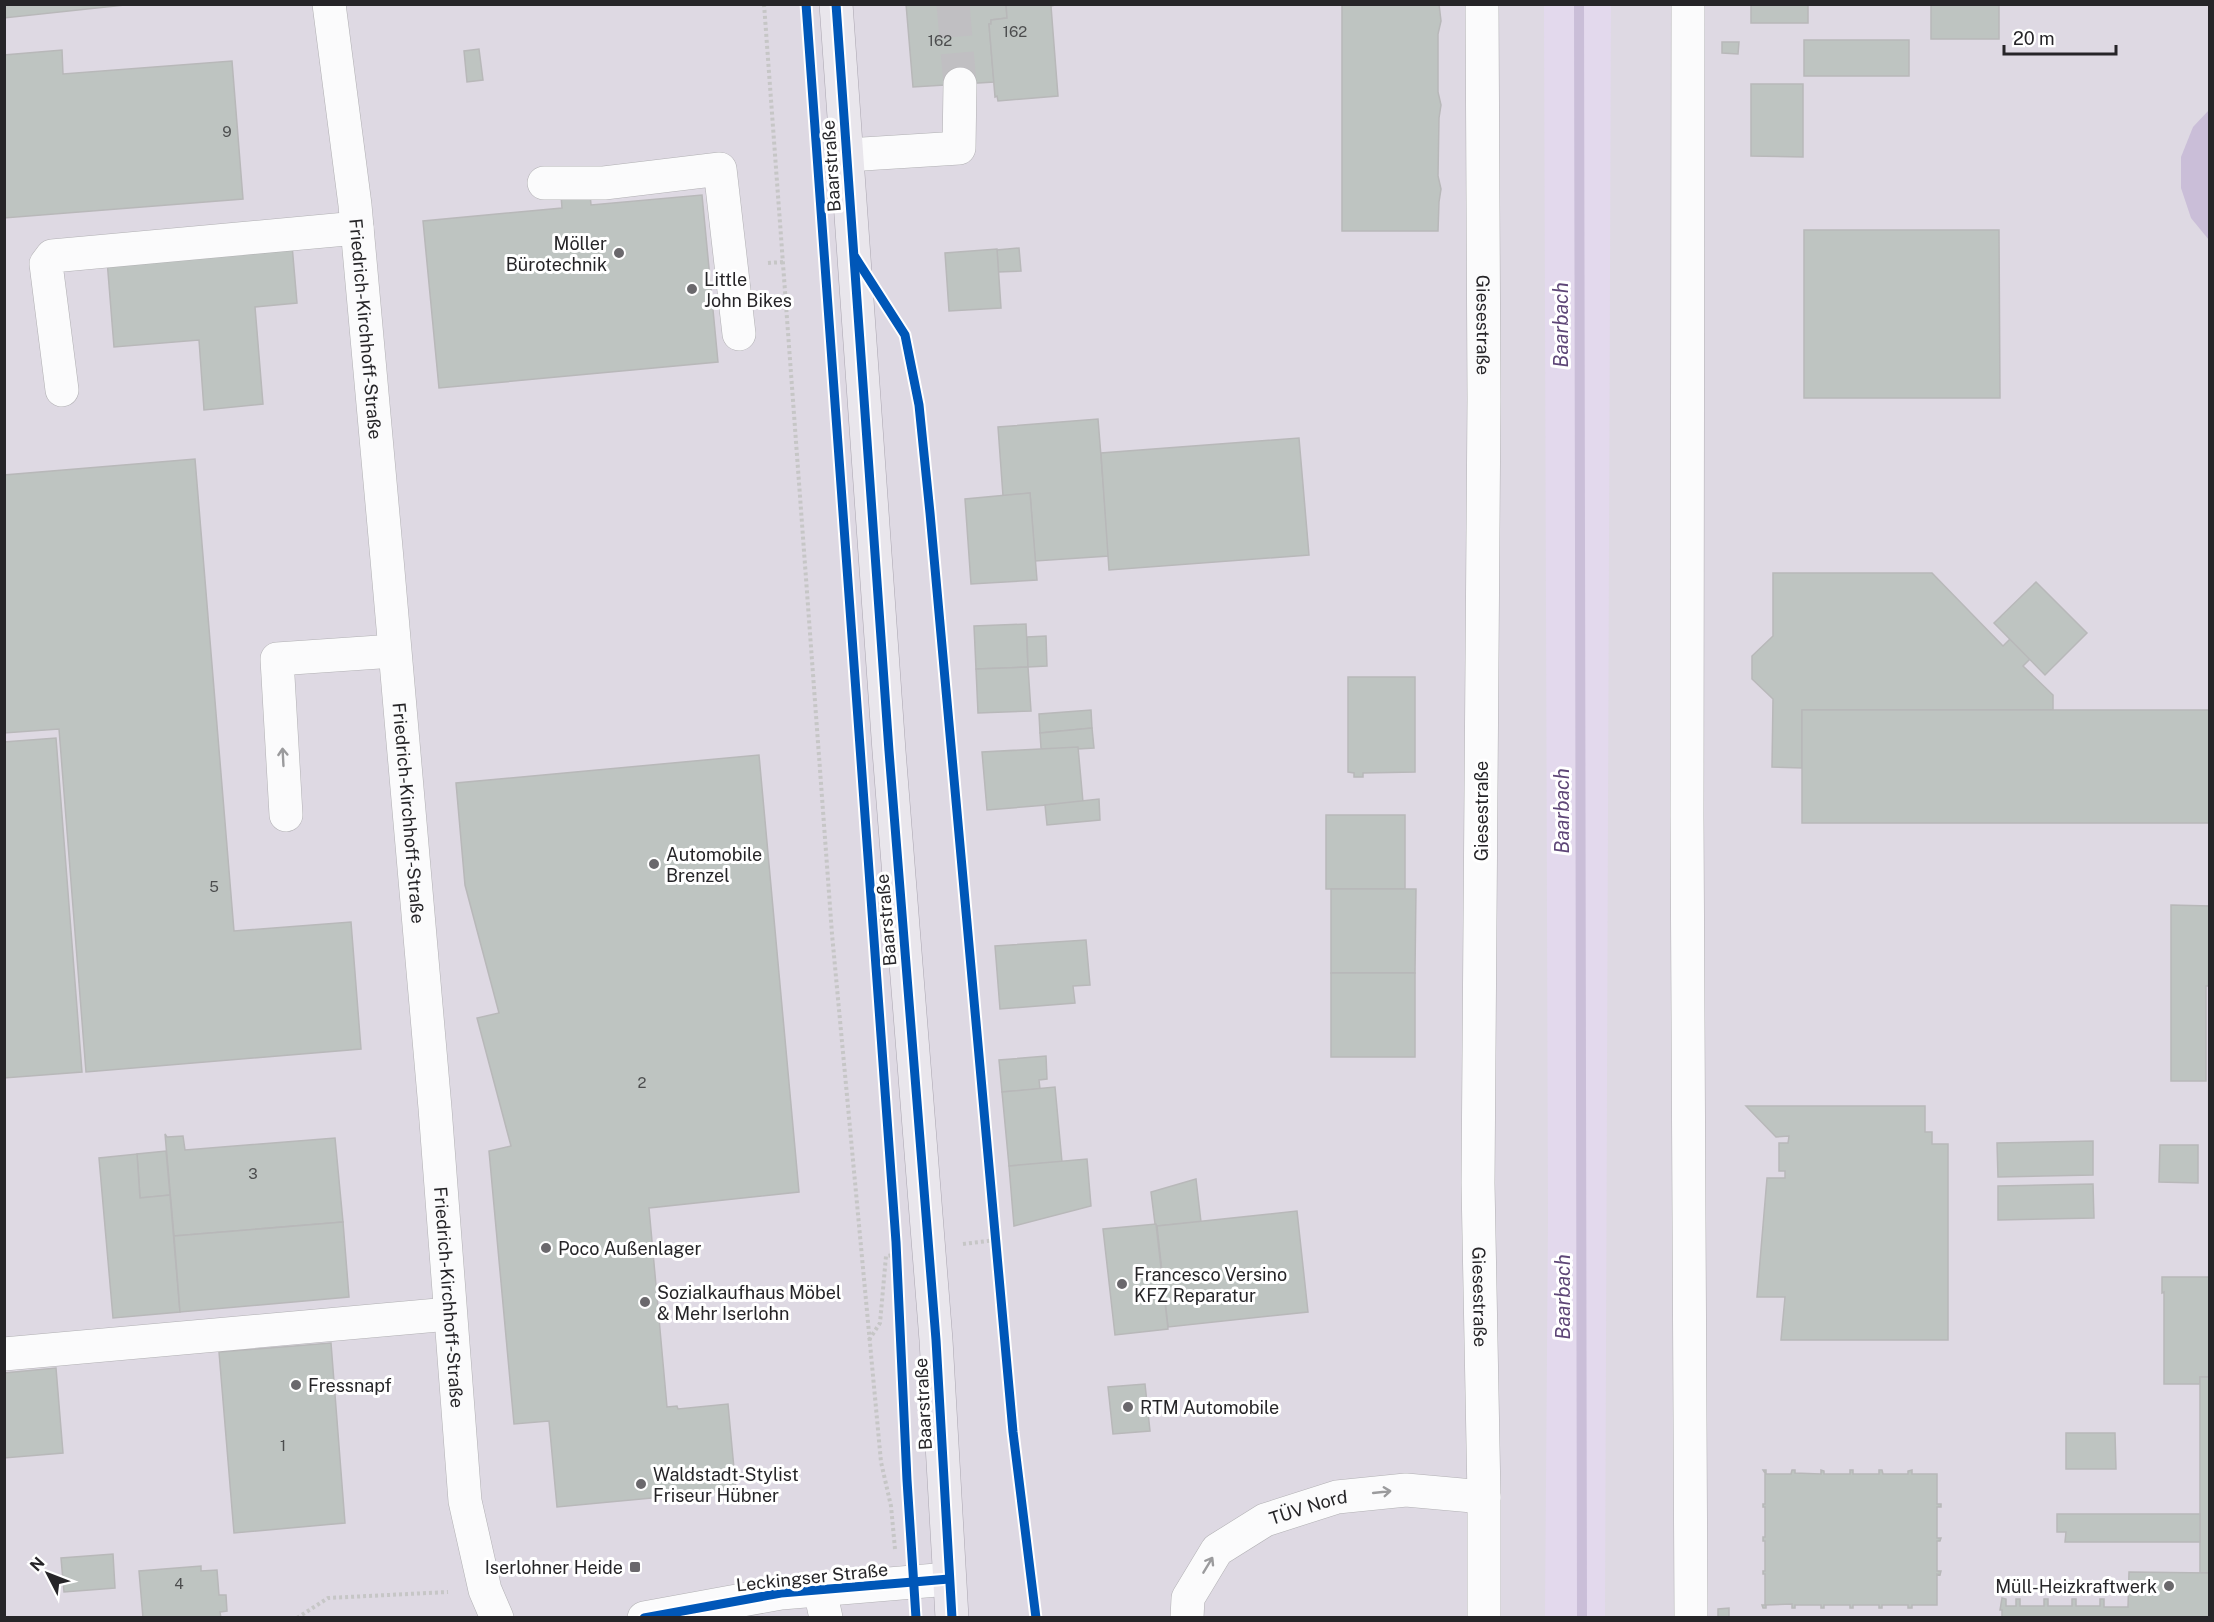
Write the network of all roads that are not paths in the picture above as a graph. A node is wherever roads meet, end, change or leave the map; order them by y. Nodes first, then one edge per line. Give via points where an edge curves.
1 (329, 4) edge
2 (836, 4) edge
3 (1482, 4) edge
4 (1688, 4) edge
5 (960, 84) tunnel mouth
6 (847, 155) junction
7 (544, 183) dead end
8 (357, 228) junction
9 (739, 334) dead end
10 (62, 390) dead end
11 (394, 651) junction
12 (286, 815) dead end
13 (449, 1314) junction
14 (4, 1354) edge
15 (1484, 1497) junction
16 (949, 1579) junction
17 (491, 1604) edge
18 (823, 1604) edge
19 (644, 1617) edge
20 (952, 1617) edge
21 (1187, 1617) edge
22 (1484, 1617) edge
23 (1691, 1617) edge

1 - 8 street, Friedrich-Kirchhoff-Straße
2 - 6 main road, Baarstraße
3 - 15 street, Giesestraße via 1484,399 1478,1183
4 - 23 street
5 - 6 street via 959,148
6 - 16 main road, Baarstraße via 887,728 936,1340
7 - 9 street via 604,183 720,169
8 - 10 street via 52,256 46,264
8 - 11 street, Friedrich-Kirchhoff-Straße
12 -> 11 street via 277,659
11 - 13 street, Friedrich-Kirchhoff-Straße via 435,1108
13 - 14 street
13 - 17 street, Friedrich-Kirchhoff-Straße via 465,1501
21 -> 15 street, TÜV Nord via 1188,1598 1217,1550 1265,1520 1337,1497 1406,1490
15 - 22 street, Giesestraße
16 - 18 street, Leckingser Straße via 898,1584
16 - 20 main road, Baarstraße
18 - 19 street, Leckingser Straße via 781,1593

